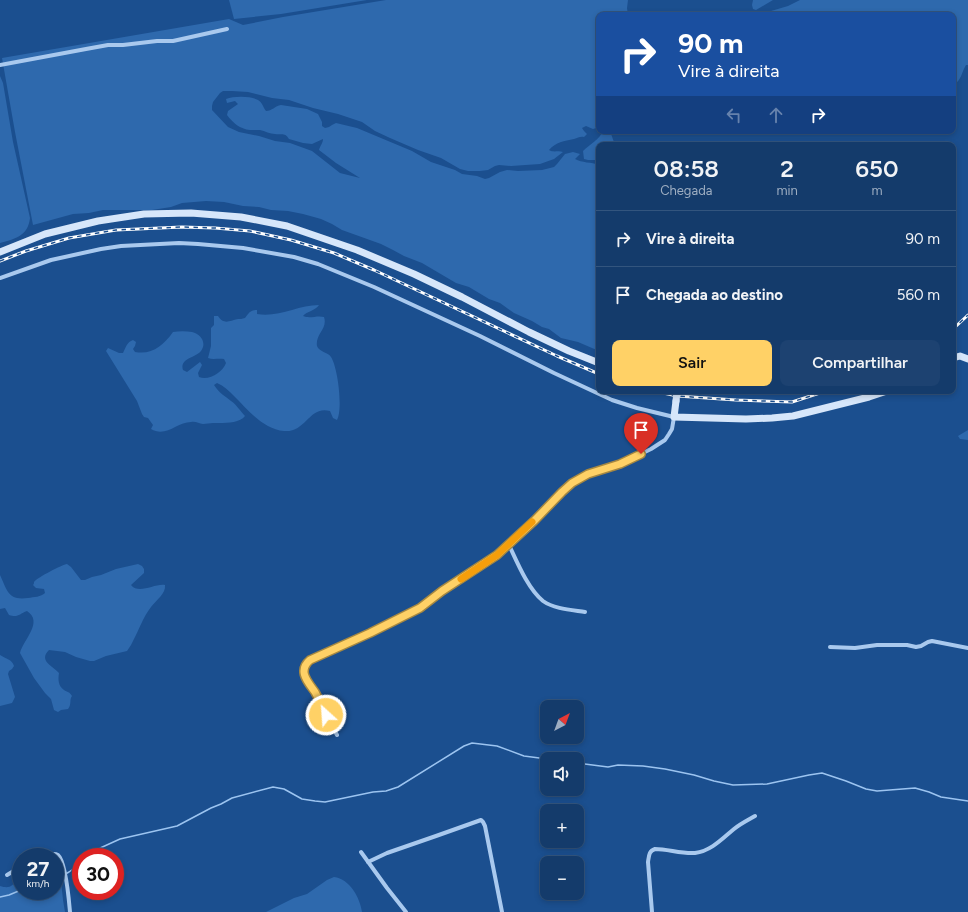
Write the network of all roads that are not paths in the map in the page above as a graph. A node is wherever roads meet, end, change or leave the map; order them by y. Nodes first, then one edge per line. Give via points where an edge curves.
1 (227, 29) dead end
2 (0, 65) edge
3 (0, 252) edge
4 (0, 278) edge
5 (956, 357) edge
6 (968, 359) edge
7 (596, 362) edge
8 (596, 393) edge
9 (599, 394) edge
10 (677, 394) edge
11 (878, 394) edge
12 (674, 416) junction
13 (509, 545) junction
14 (585, 612) dead end
15 (830, 647) dead end
16 (968, 648) edge
17 (337, 735) dead end
18 (755, 816) dead end
19 (361, 852) dead end
20 (368, 862) junction
21 (64, 869) edge
22 (12, 872) edge
23 (7, 875) dead end
24 (70, 912) edge
25 (406, 912) edge
26 (502, 912) edge
27 (652, 912) edge

1 - 2 street via 173,41 86,48
3 - 7 street via 45,234 144,214 191,213 241,217 287,226 356,250 414,274 529,332
4 - 8 street via 51,260 121,246 198,244 243,248 294,257 374,287
5 - 6 street
9 - 12 street via 638,408
10 - 12 street, bridge
11 - 12 street via 793,416 746,419
12 - 13 street via 672,429 665,440 620,464 588,474 572,483
13 - 14 street via 528,584 537,595 553,606
13 - 17 street via 420,608 307,663 304,669 305,678 316,692
15 - 16 street via 916,647 932,641
18 - 27 street via 716,844 696,853 655,848 652,850 648,862
19 - 20 street
20 - 25 street
20 - 26 street via 481,820 485,826
21 - 24 street
22 - 23 street

